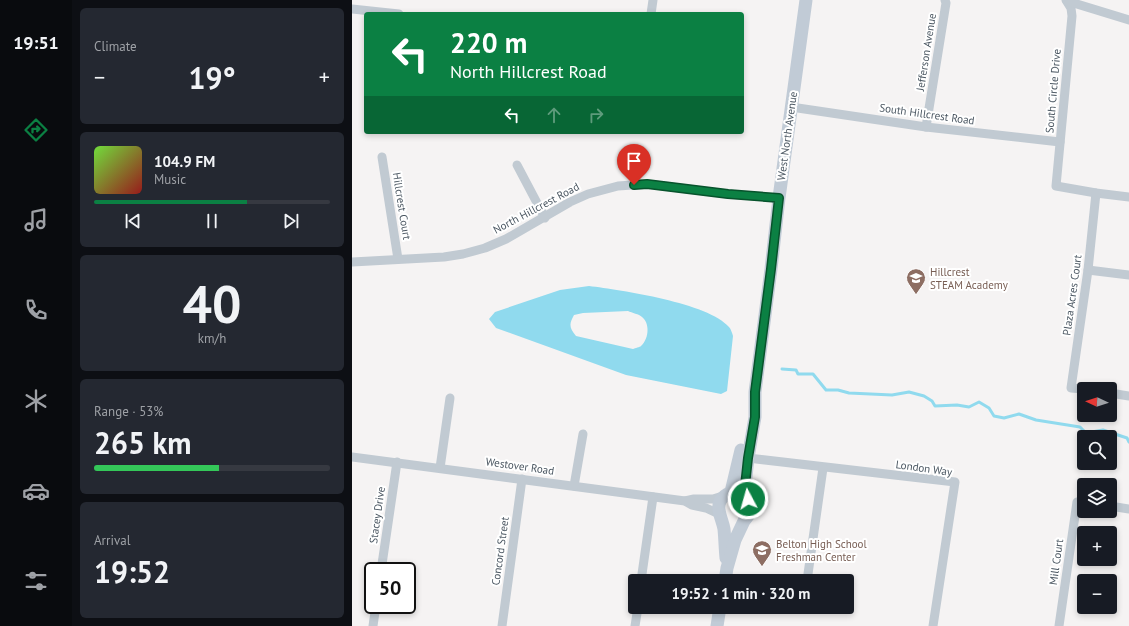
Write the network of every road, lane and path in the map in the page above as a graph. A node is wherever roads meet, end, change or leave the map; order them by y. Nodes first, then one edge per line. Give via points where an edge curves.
1 (653, 0) edge
2 (806, 0) edge
3 (1066, 0) edge
4 (947, 1) edge
5 (352, 9) edge
6 (380, 12) edge
7 (651, 12) edge
8 (1129, 20) edge
9 (791, 107) junction
10 (926, 127) junction
11 (1060, 142) junction
12 (382, 157) dead end
13 (518, 164) dead end
14 (1096, 193) junction
15 (1129, 197) edge
16 (779, 198) junction
17 (544, 218) junction
18 (398, 259) junction
19 (352, 262) edge
20 (1088, 270) junction
21 (1129, 275) edge
22 (1077, 388) edge
23 (755, 392) junction
24 (1117, 394) edge
25 (1129, 396) edge
26 (450, 398) dead end
27 (583, 434) dead end
28 (352, 457) edge
29 (748, 458) junction
30 (397, 462) junction
31 (440, 468) junction
32 (823, 468) junction
33 (522, 479) junction
34 (574, 486) junction
35 (728, 494) junction
36 (653, 497) junction
37 (748, 499) junction
38 (684, 501) junction
39 (1117, 507) edge
40 (1129, 509) edge
41 (721, 515) junction
42 (1078, 518) edge
43 (744, 521) junction
44 (382, 562) edge
45 (727, 568) junction
46 (642, 574) edge
47 (726, 574) edge
48 (808, 574) edge
49 (375, 614) edge
50 (637, 614) edge
51 (719, 614) edge
52 (373, 626) edge
53 (502, 626) edge
54 (635, 626) edge
55 (717, 626) edge
56 (933, 626) edge
57 (1059, 626) edge

1 - 7 street
2 - 9 main road, West North Avenue
3 - 8 street
3 - 11 street, South Circle Drive via 1072,16
4 - 10 street, Jefferson Avenue
5 - 6 street
9 - 10 street, South Hillcrest Road
9 - 16 main road, West North Avenue
10 - 11 street, South Hillcrest Road
11 - 14 street, South Circle Drive via 1056,186
12 - 18 street, Hillcrest Court
13 - 17 street
14 - 15 street
14 - 20 street, Plaza Acres Court
16 - 17 street, North Hillcrest Road via 647,184 618,186 588,194
16 - 23 main road, West North Avenue
17 - 18 street, North Hillcrest Road via 485,248 463,254
18 - 19 street, North Hillcrest Road
20 - 21 street
20 - 22 street, Plaza Acres Court via 1072,388
23 - 29 main road, West North Avenue via 755,417
23 - 35 main road, West North Avenue via 746,417 740,458
24 - 25 street
26 - 31 street
27 - 34 street
28 - 30 street, Westover Road
29 - 32 street, London Way
29 - 37 main road, West North Avenue via 745,486
30 - 31 street, Westover Road
30 - 44 street, Stacey Drive
31 - 33 street, Westover Road
32 - 48 street
32 - 56 street, London Way via 955,482
33 - 34 street, Westover Road
33 - 53 street, Concord Street
34 - 36 street, Westover Road
35 - 37 main road via 741,493
35 - 38 street, Westover Road via 713,499
35 - 41 main road, West North Avenue via 720,502
36 - 38 street, Westover Road
36 - 46 street
37 - 43 main road, West North Avenue via 750,513
38 - 41 street, Westover Road
39 - 40 street
41 - 43 main road via 734,524
41 - 45 main road, West North Avenue
42 - 57 street, Mill Court
43 - 45 main road, West North Avenue via 735,540
45 - 47 main road, West North Avenue
49 - 52 street
50 - 54 street
51 - 55 main road

